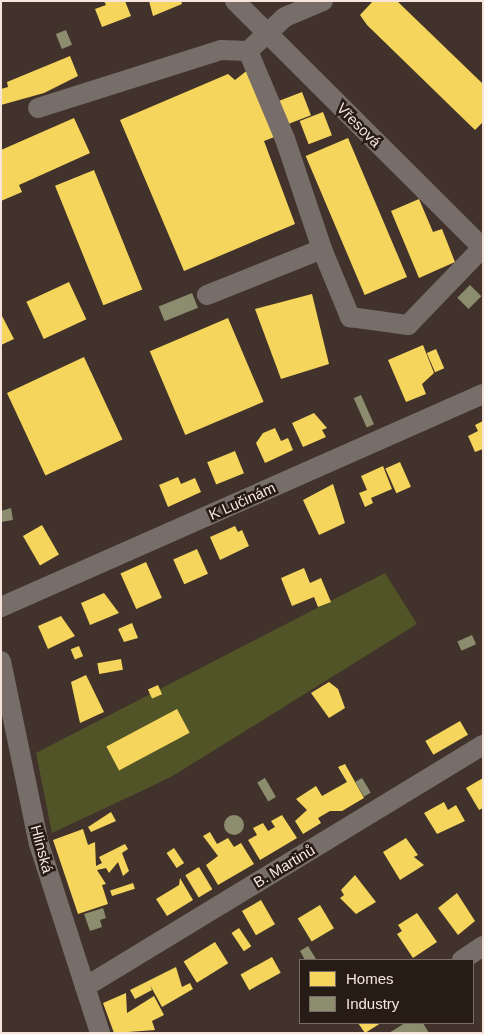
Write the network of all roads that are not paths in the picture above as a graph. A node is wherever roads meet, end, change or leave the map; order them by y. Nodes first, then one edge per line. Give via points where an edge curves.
1 (235, 1) edge
2 (323, 1) edge
3 (265, 32) junction
4 (248, 51) junction
5 (38, 108) dead end
6 (483, 247) edge
7 (322, 249) junction
8 (207, 295) dead end
9 (483, 394) edge
10 (1, 607) edge
11 (1, 661) edge
12 (483, 745) edge
13 (483, 946) edge
14 (464, 959) edge
15 (85, 987) junction
16 (100, 1033) edge

1 - 3 street, Vřesová
2 - 3 street via 285,17
3 - 4 street
3 - 6 street, Vřesová
4 - 5 street via 221,50
4 - 7 street via 285,139
6 - 7 street via 408,325 350,317
7 - 8 street
9 - 10 street, K Lučinám
11 - 15 street, Hlinská via 39,844
12 - 15 street, B. Martinů
13 - 14 street
15 - 16 street, Hlinská

